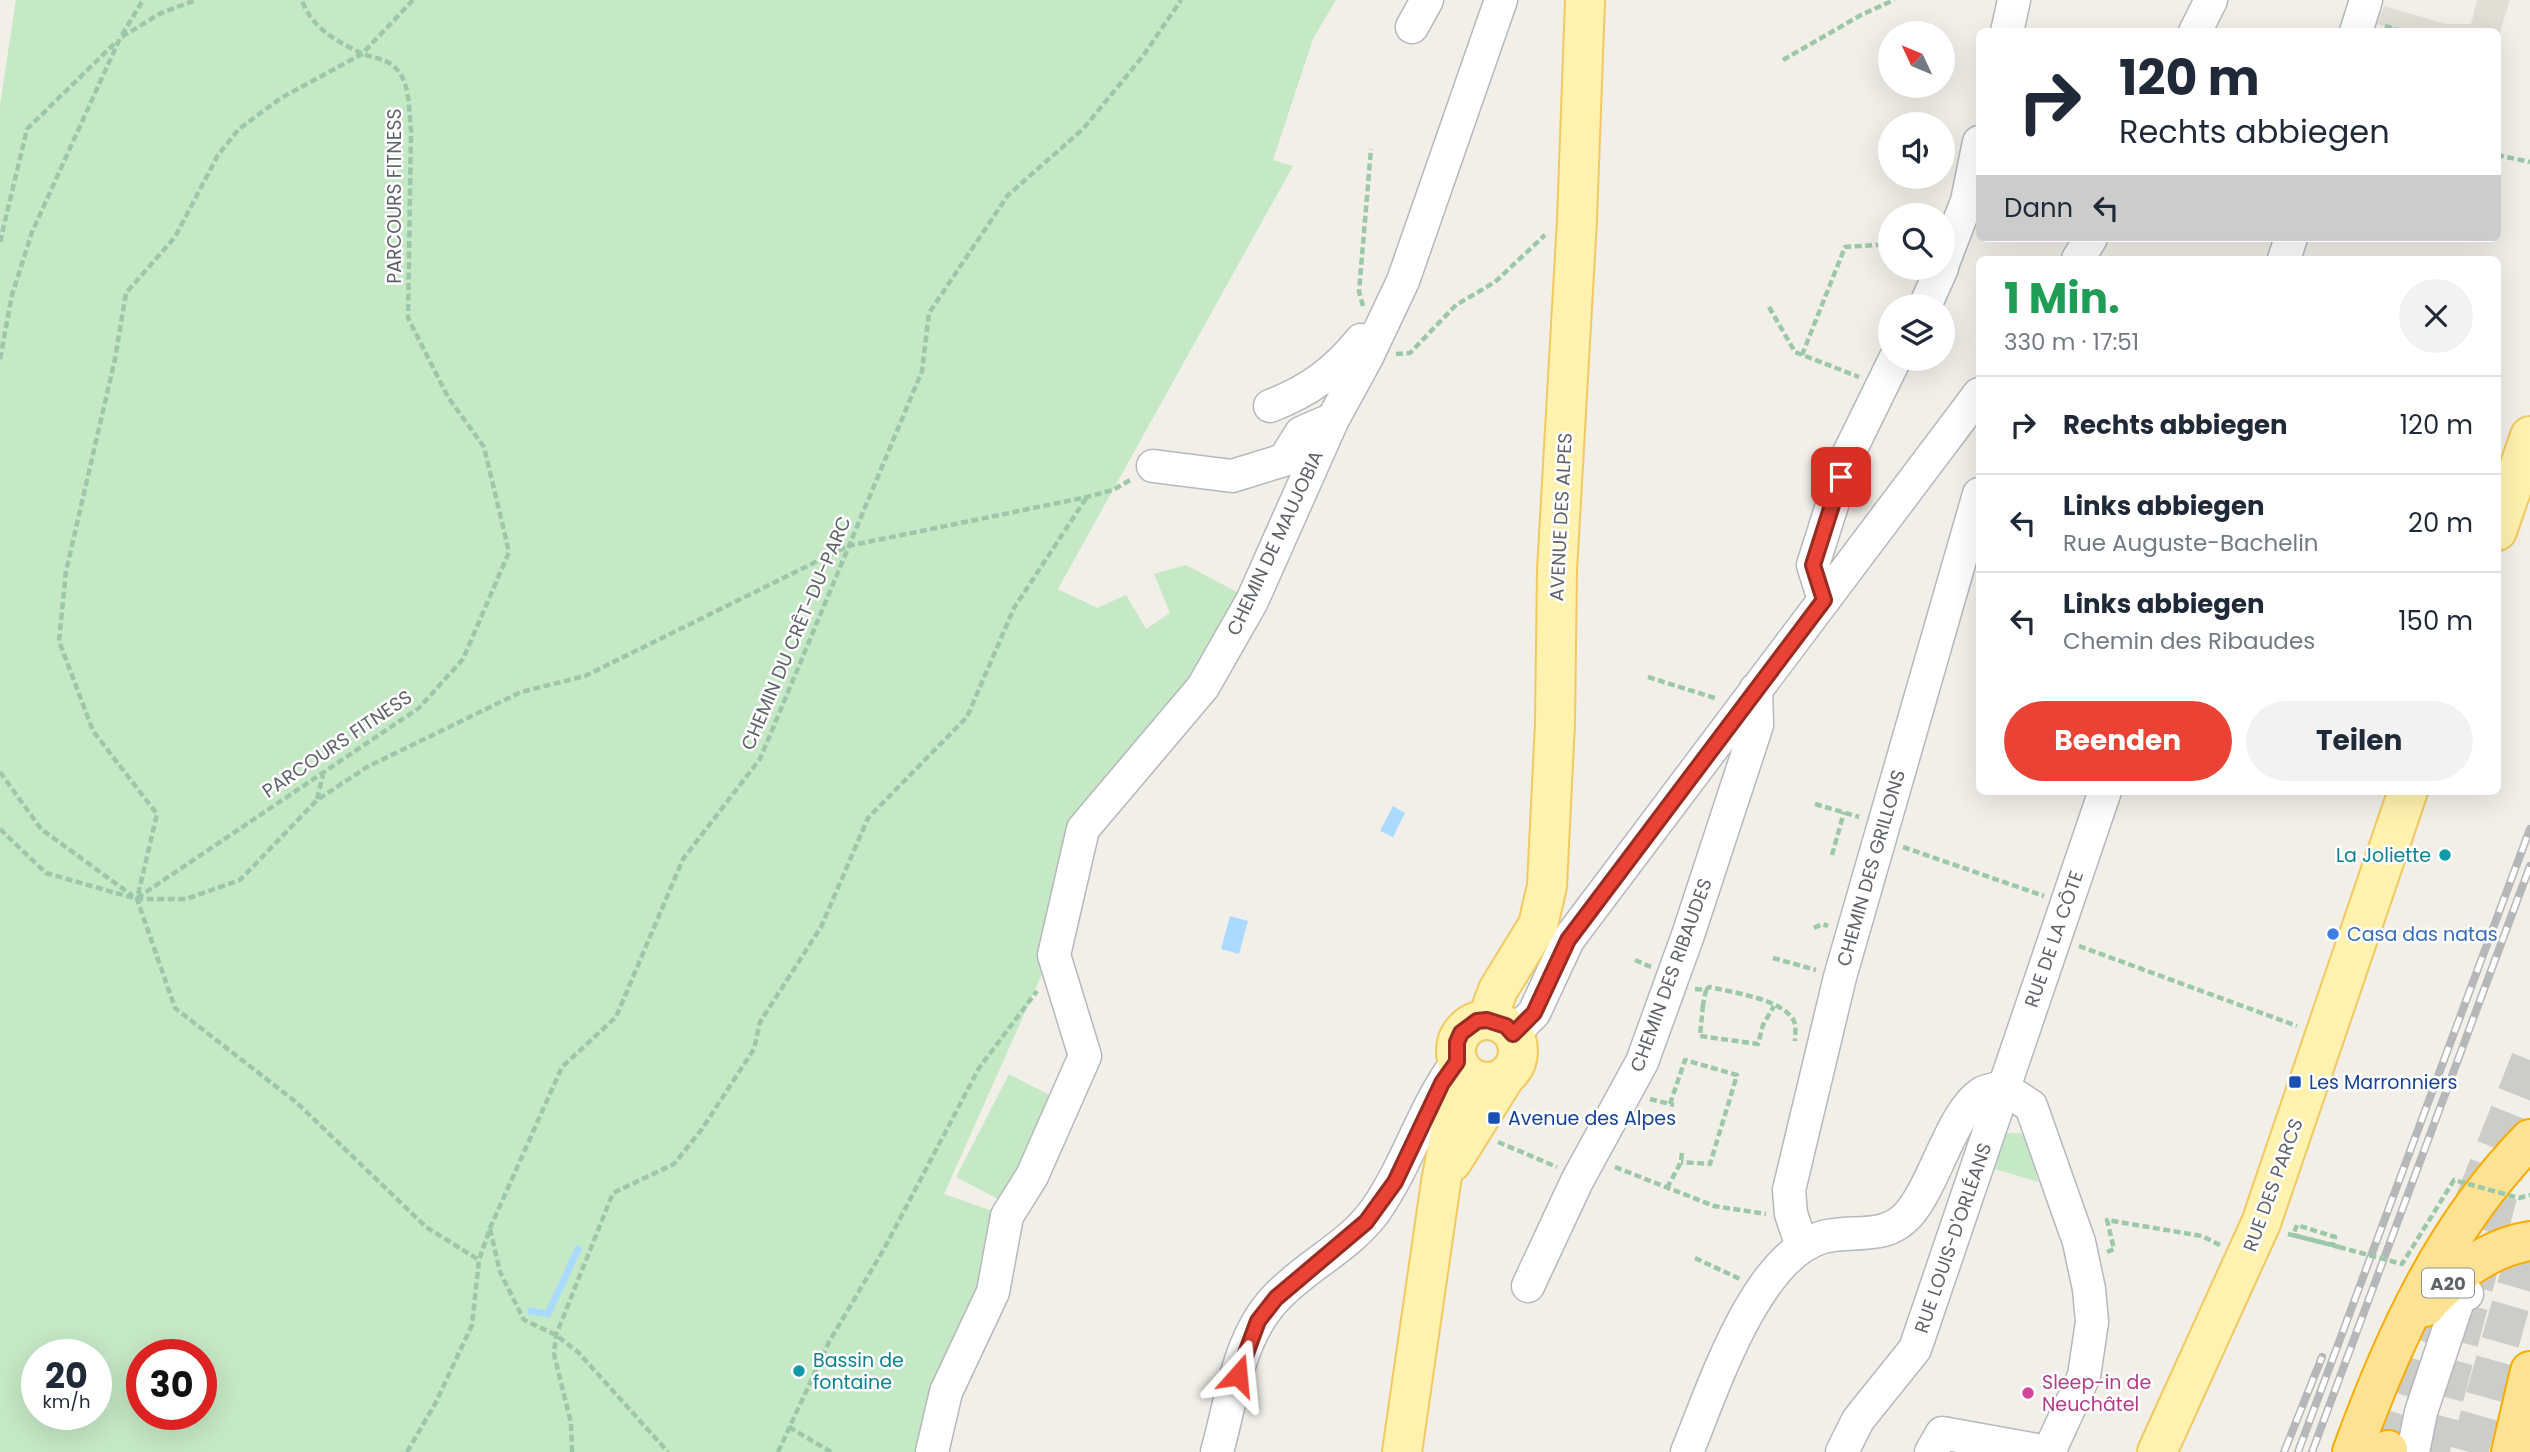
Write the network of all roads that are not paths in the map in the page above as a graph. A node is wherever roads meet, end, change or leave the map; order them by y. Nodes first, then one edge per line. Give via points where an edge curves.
1 (1427, 0) edge
2 (1501, 0) edge
3 (1585, 0) edge
4 (2014, 0) edge
5 (2210, 0) edge
6 (2366, 0) edge
7 (1412, 27) dead end
8 (2008, 28) edge
9 (2197, 28) edge
10 (2357, 28) edge
11 (1976, 157) edge
12 (1955, 233) edge
13 (1373, 338) junction
14 (1887, 372) edge
15 (1976, 398) edge
16 (1270, 406) dead end
17 (1333, 419) junction
18 (2530, 436) edge
19 (1153, 466) road end
20 (1976, 504) edge
21 (2501, 519) edge
22 (1824, 600) junction
23 (1749, 698) junction
24 (2104, 795) edge
25 (2407, 795) edge
26 (1500, 1027) junction
27 (1460, 1066) junction
28 (1505, 1077) junction
29 (2002, 1087) junction
30 (2530, 1139) edge
31 (1441, 1182) junction
32 (2530, 1241) edge
33 (1802, 1246) junction
34 (1528, 1286) dead end
35 (2468, 1294) dead end
36 (2390, 1355) junction
37 (2530, 1371) edge
38 (932, 1452) edge
39 (1217, 1452) edge
40 (1402, 1452) edge
41 (1687, 1452) edge
42 (1842, 1452) edge
43 (1931, 1452) edge
44 (2049, 1452) edge
45 (2157, 1452) edge
46 (2385, 1452) edge
47 (2511, 1452) edge

1 - 7 street
2 - 13 street, CHEMIN DE MAUJOBIA via 1403,281
3 - 26 main road, AVENUE DES ALPES via 1557,570 1547,886 1538,925 1498,990
4 - 8 street
5 - 9 street
6 - 10 street
11 - 12 street
13 - 16 street via 1320,383
13 - 17 street, CHEMIN DE MAUJOBIA
14 - 22 street via 1847,455 1813,565
15 - 22 street
17 - 19 street via 1301,433 1284,460 1232,476
17 - 38 street, CHEMIN DE MAUJOBIA via 1252,601 1203,687 1083,829 1054,955 1085,1056 1032,1176 1007,1216 993,1292 946,1392
18 - 21 main road
20 - 33 street, CHEMIN DES GRILLONS via 1822,1046 1789,1190
22 - 23 street
23 - 26 street via 1568,940 1534,1013
23 - 34 street, CHEMIN DES RIBAUDES via 1757,725 1642,1062 1584,1168
24 - 29 street, RUE DE LA CÔTE
25 - 45 main road, RUE DES PARCS via 2262,1223
26 - 27 main road via 1477,1021 1461,1033 1457,1042
26 - 28 main road via 1518,1052
27 - 28 main road via 1469,1077 1487,1083
27 - 31 main road
27 - 39 street via 1442,1083 1395,1182 1366,1222 1276,1298 1258,1321 1245,1349
28 - 31 main road
29 - 33 street via 1982,1093 1963,1115 1920,1200 1906,1218 1891,1229 1824,1237
29 - 42 street, RUE LOUIS-D'ORLÉANS via 1915,1349 1858,1420
29 - 44 street via 2031,1106 2083,1262 2092,1322 2084,1376
30 - 36 highway via 2445,1247
31 - 40 main road
32 - 36 highway, A20 via 2483,1257 2454,1277 2424,1308
33 - 41 street via 1773,1271 1762,1289
35 - 46 street via 2459,1298 2421,1412
36 - 46 highway, A20
37 - 47 highway
43 - 44 street via 1942,1433

